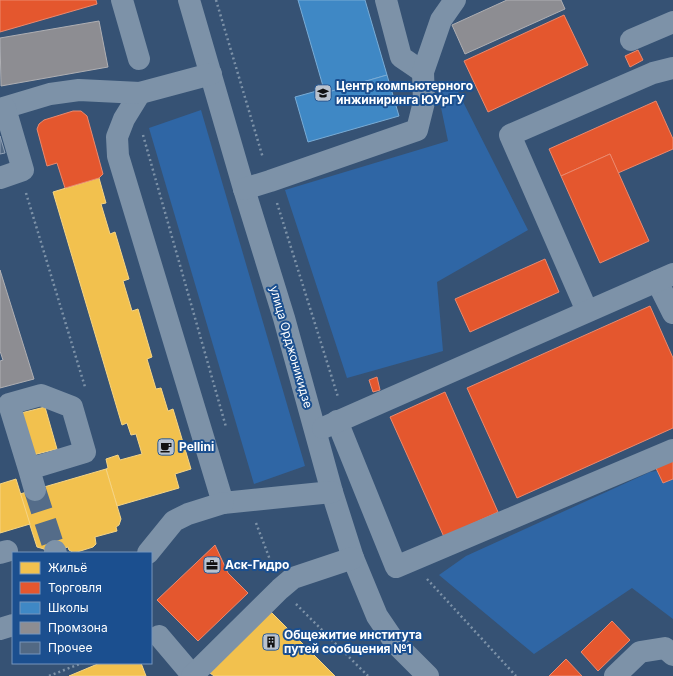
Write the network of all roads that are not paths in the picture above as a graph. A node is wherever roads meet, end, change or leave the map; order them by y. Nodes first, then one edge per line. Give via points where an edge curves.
1 (122, 0) edge
2 (189, 0) edge
3 (386, 0) edge
4 (455, 0) edge
5 (673, 22) edge
6 (632, 40) dead end
7 (139, 59) dead end
8 (673, 68) edge
9 (423, 72) junction
10 (211, 74) junction
11 (140, 93) junction
12 (2, 108) edge
13 (10, 175) edge
14 (244, 189) junction
15 (665, 277) edge
16 (587, 311) junction
17 (673, 313) edge
18 (341, 420) junction
19 (315, 432) junction
20 (673, 450) edge
21 (29, 469) junction
22 (35, 490) tunnel mouth
23 (332, 492) junction
24 (223, 503) junction
25 (149, 552) edge
26 (353, 558) junction
27 (12, 625) edge
28 (0, 628) edge
29 (159, 636) dead end
30 (673, 655) edge
31 (193, 676) edge
32 (428, 676) edge
33 (615, 676) edge

1 - 7 street
2 - 10 street, улица Орджоникидзе
3 - 9 street via 401,57
4 - 9 street via 441,20
5 - 6 street
8 - 16 street via 653,73 510,134
9 - 14 street via 424,102 417,130
10 - 11 street
10 - 14 street, улица Орджоникидзе
11 - 12 street via 79,90 50,94
11 - 24 street via 124,119 117,137 118,156
12 - 13 street via 23,170
14 - 19 street, улица Орджоникидзе via 284,318
15 - 16 street
15 - 17 street
16 - 18 street
18 - 19 street
18 - 20 street via 396,568
19 - 23 street, улица Орджоникидзе
21 - 21 street via 85,452 72,407 41,395 9,404
21 - 22 street
23 - 24 street
23 - 26 street, улица Орджоникидзе
24 - 25 street via 174,521
26 - 31 street via 293,578
26 - 32 street, улица Орджоникидзе via 377,616 396,644
27 - 28 street
29 - 31 street
30 - 33 street via 665,648 640,652

